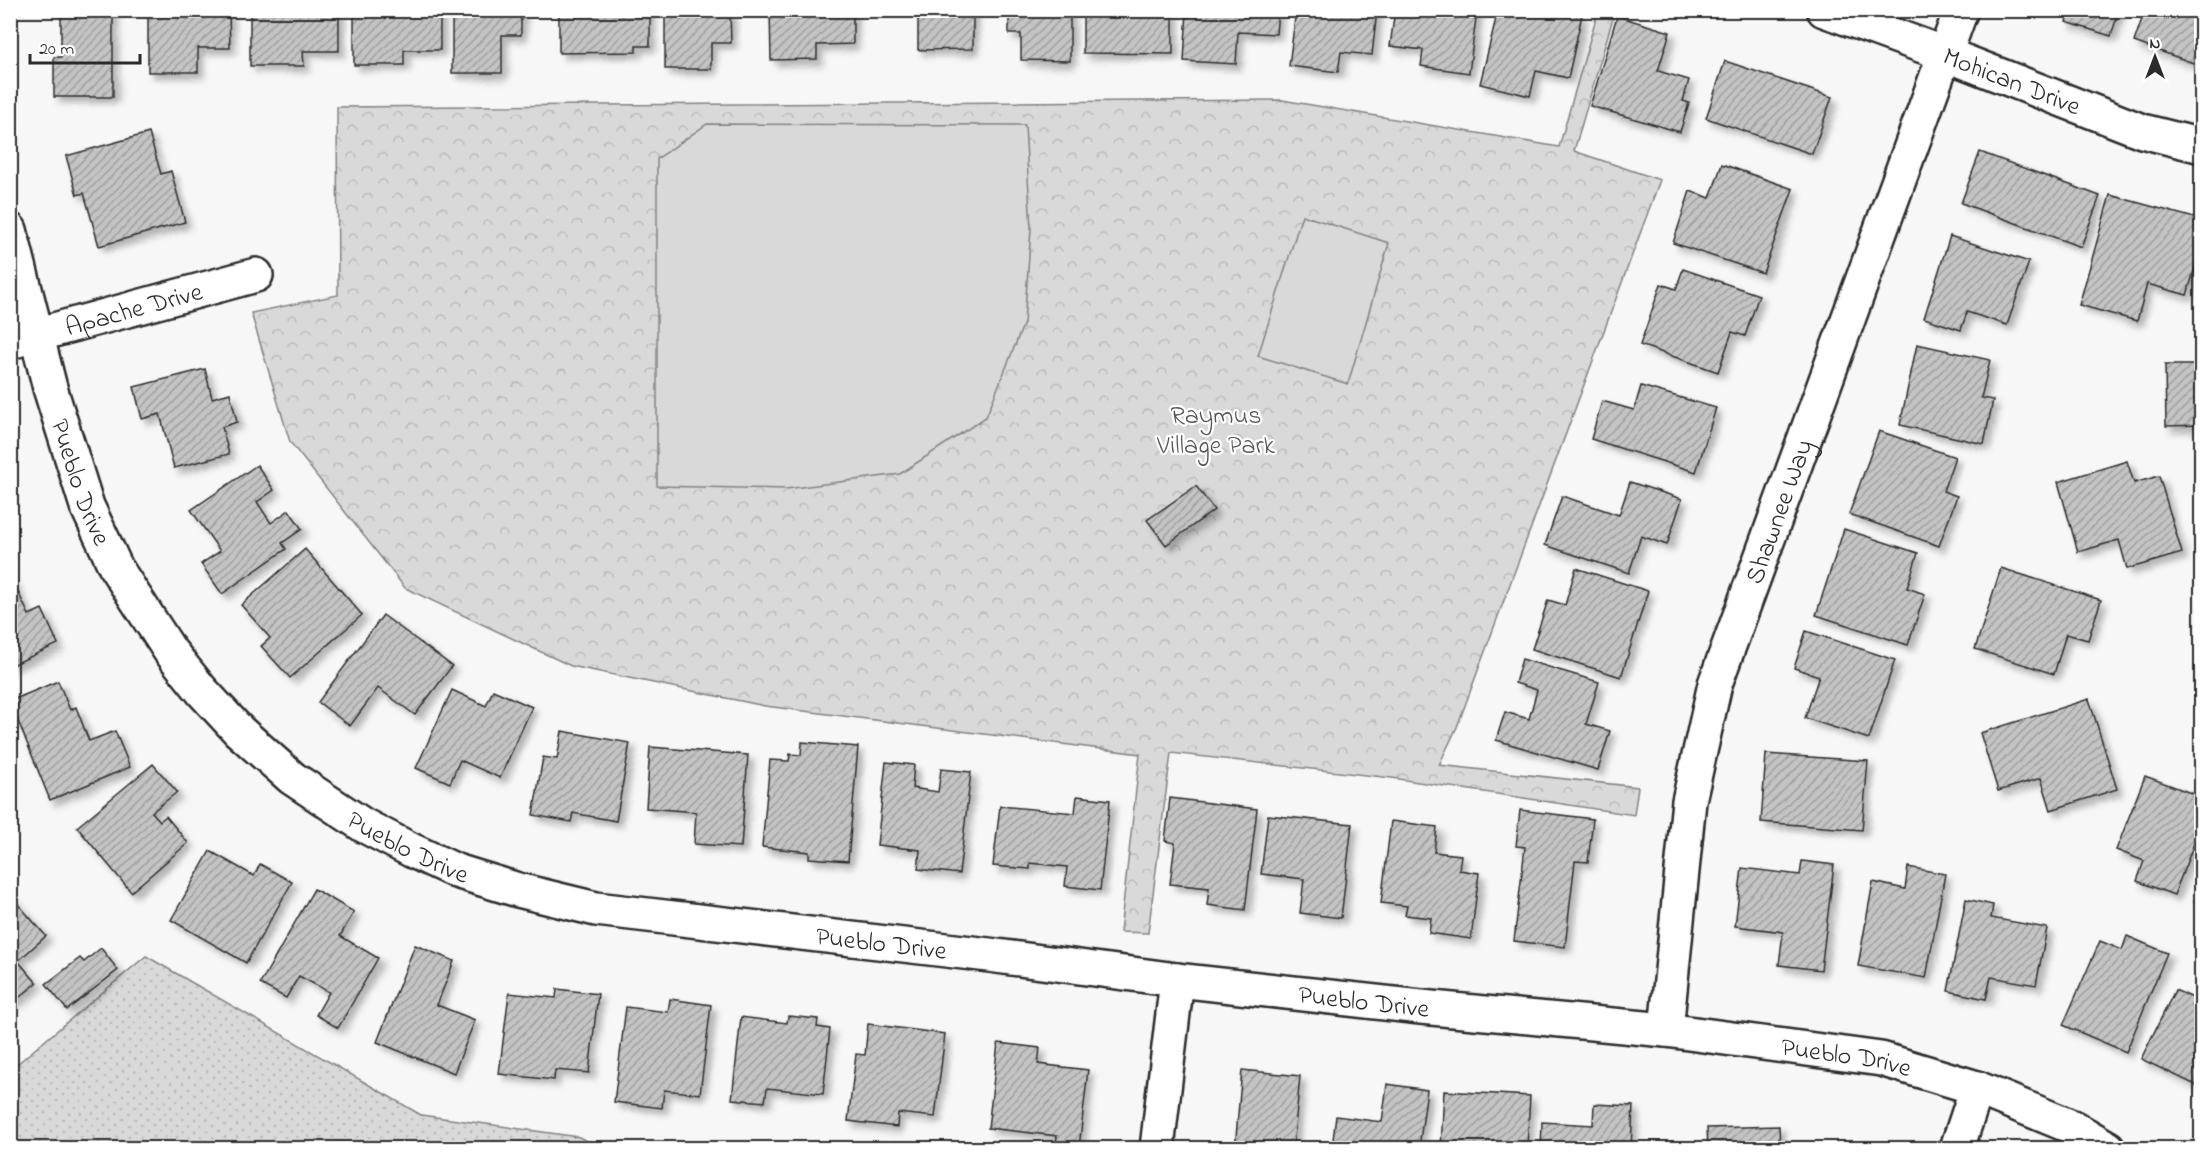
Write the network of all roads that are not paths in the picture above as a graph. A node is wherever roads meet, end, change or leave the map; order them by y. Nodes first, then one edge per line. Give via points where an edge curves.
1 (1824, 10) edge
2 (1961, 10) edge
3 (1946, 54) junction
4 (2202, 146) edge
5 (10, 230) edge
6 (256, 275) dead end
7 (24, 338) edge
8 (1177, 980) junction
9 (1665, 1030) junction
10 (1977, 1088) junction
11 (1157, 1149) edge
12 (1958, 1149) edge
13 (2108, 1149) edge

1 - 3 street, Mohican Drive
2 - 3 street, Shawnee Way
3 - 4 street, Mohican Drive via 2142,131
3 - 9 street, Shawnee Way via 1715,684 1689,801
5 - 7 street, Pueblo Drive
6 - 7 street, Apache Drive
7 - 8 street, Pueblo Drive via 50,388 87,506 116,568 153,625 202,691 239,731 292,778 363,825 456,871 596,909
8 - 9 street, Pueblo Drive
8 - 11 street
9 - 10 street, Pueblo Drive via 1881,1059
10 - 12 street
10 - 13 street, Pueblo Drive via 2072,1127

